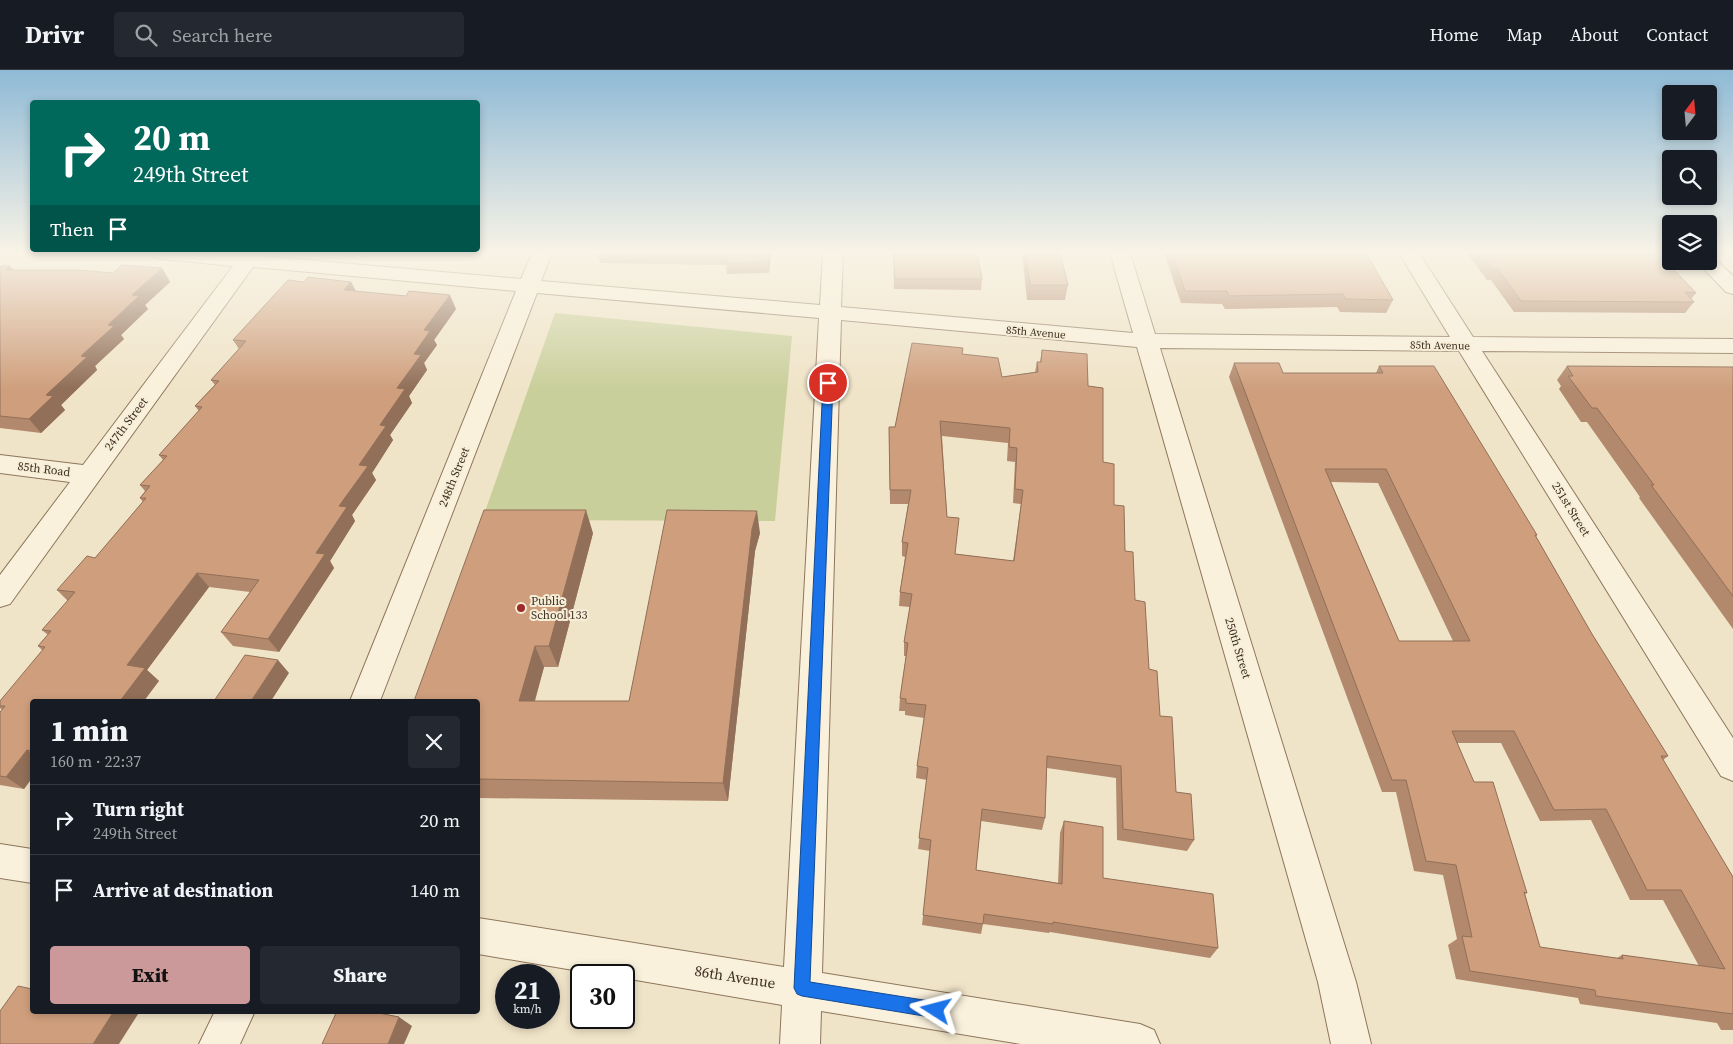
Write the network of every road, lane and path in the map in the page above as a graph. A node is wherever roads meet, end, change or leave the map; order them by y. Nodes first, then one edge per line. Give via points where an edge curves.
1 (219, 298) edge
2 (524, 298) edge
3 (663, 298) edge
4 (832, 298) edge
5 (1133, 298) edge
6 (1438, 298) edge
7 (831, 314) junction
8 (1146, 341) junction
9 (1468, 345) junction
10 (1733, 346) edge
11 (0, 464) edge
12 (88, 475) junction
13 (0, 596) edge
14 (366, 699) edge
15 (1733, 766) edge
16 (0, 861) edge
17 (30, 866) edge
18 (480, 936) edge
19 (802, 988) junction
20 (234, 1014) edge
21 (219, 1044) edge
22 (800, 1044) edge
23 (1140, 1044) edge
24 (1351, 1044) edge

1 - 12 street, 247th Street
2 - 14 street, 248th Street
3 - 7 street, 85th Avenue
4 - 7 street
5 - 8 street, 250th Street
6 - 9 street, 251st Street
7 - 8 street, 85th Avenue
7 - 19 street
8 - 9 street, 85th Avenue
8 - 24 street, 250th Street via 1341,997
9 - 10 street, 85th Avenue
9 - 15 street, 251st Street
11 - 12 street, 85th Road
12 - 13 street, 247th Street
16 - 17 street
18 - 19 street, 86th Avenue
19 - 22 street
19 - 23 street, 86th Avenue
20 - 21 street

